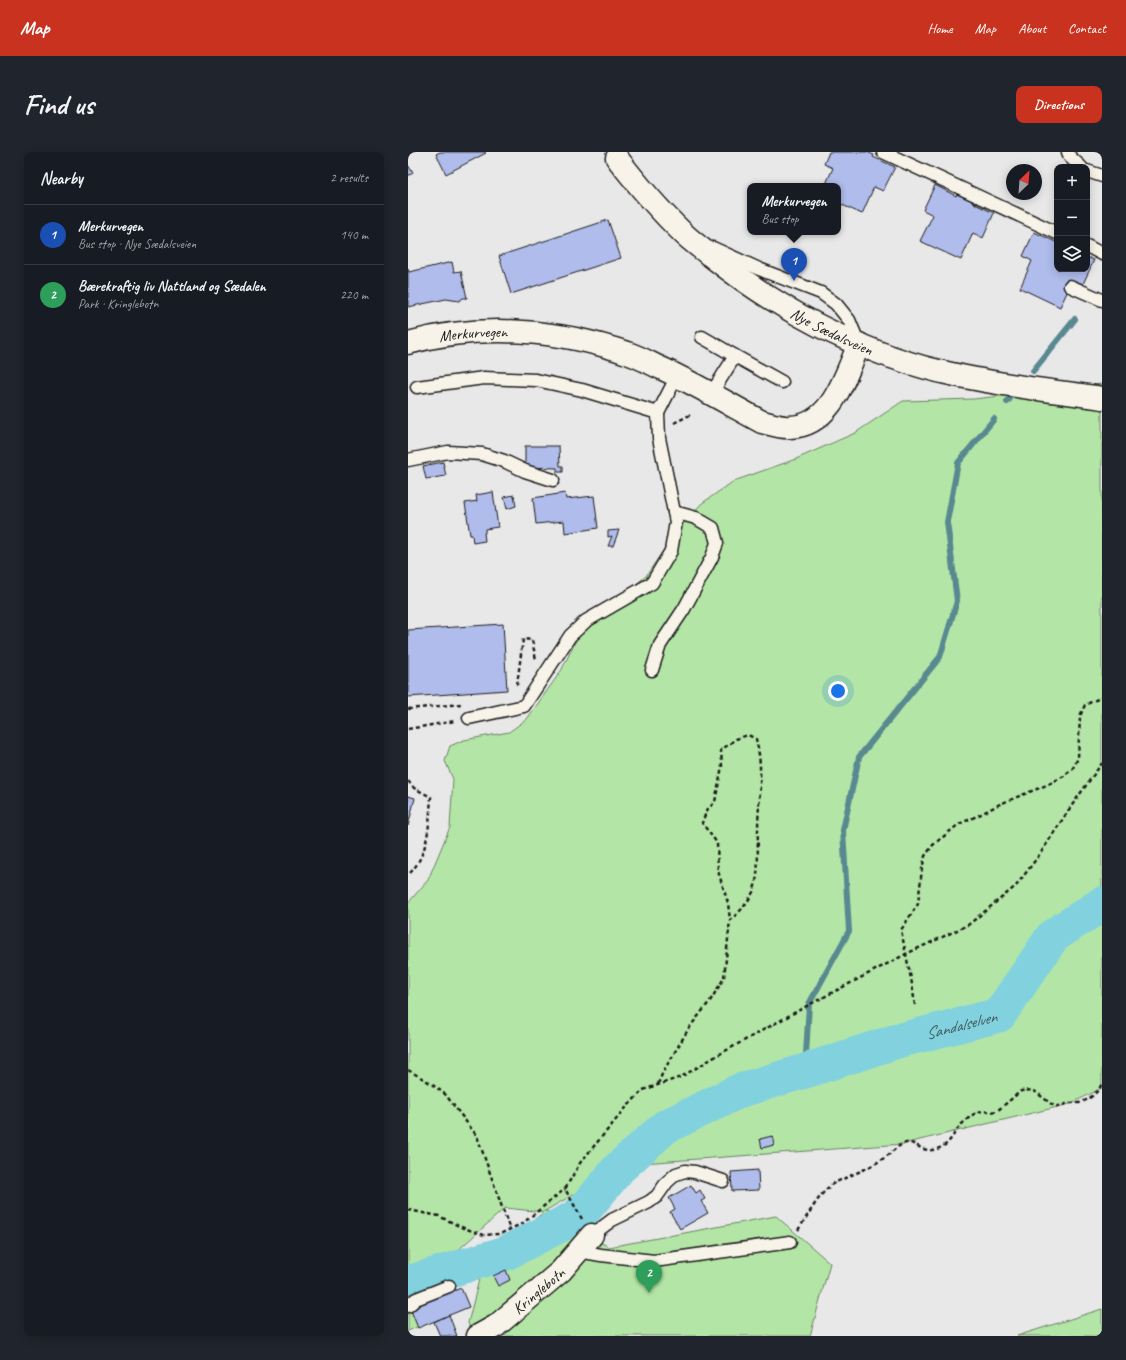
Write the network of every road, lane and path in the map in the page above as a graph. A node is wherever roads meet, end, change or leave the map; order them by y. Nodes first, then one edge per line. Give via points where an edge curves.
1 (883, 152) edge
2 (1068, 152) edge
3 (617, 158) dead end
4 (1078, 164) edge
5 (1090, 172) edge
6 (1102, 176) edge
7 (1054, 231) edge
8 (683, 234) junction
9 (1090, 248) edge
10 (1102, 254) edge
11 (1070, 286) dead end
12 (1102, 300) edge
13 (702, 337) dead end
14 (408, 344) edge
15 (859, 344) junction
16 (734, 356) junction
17 (677, 376) junction
18 (782, 382) dead end
19 (417, 387) dead end
20 (711, 394) junction
21 (1102, 398) edge
22 (658, 413) junction
23 (408, 460) edge
24 (553, 480) dead end
25 (674, 512) junction
26 (542, 660) dead end
27 (652, 670) dead end
28 (517, 687) dead end
29 (1102, 697) edge
30 (462, 704) dead end
31 (408, 709) edge
32 (469, 718) joint
33 (408, 729) edge
34 (1102, 763) edge
35 (408, 781) edge
36 (408, 875) edge
37 (730, 920) junction
38 (906, 954) junction
39 (915, 1005) dead end
40 (408, 1070) edge
41 (1102, 1083) edge
42 (658, 1084) junction
43 (724, 1181) dead end
44 (565, 1189) junction
45 (408, 1210) edge
46 (580, 1216) dead end
47 (510, 1230) junction
48 (790, 1242) joint
49 (585, 1243) junction
50 (449, 1286) dead end
51 (408, 1306) edge
52 (478, 1336) edge

1 - 7 lane
2 - 4 lane
3 - 8 street, Nye Sædalsveien via 643,191
5 - 6 lane
8 - 15 street, Nye Sædalsveien via 768,297 810,321
8 - 15 lane via 758,269 821,293 836,304 849,320
9 - 10 lane
11 - 12 lane
13 - 16 lane
14 - 17 street, Merkurvegen via 459,332 507,331 553,335 631,354
15 - 20 street, Merkurvegen via 841,386 829,406 820,416 805,424 790,427 762,422
15 - 21 street, Nye Sædalsveien via 937,371 990,382
16 - 18 lane
16 - 20 lane
17 - 20 street, Merkurvegen
17 - 22 lane
19 - 22 lane via 484,378 536,380 582,390
22 - 25 lane via 659,438
23 - 24 lane via 448,452 482,454
25 - 27 lane via 696,518 713,528 717,543 684,609 660,645
25 - 32 lane via 676,522 671,551 652,583 586,621 570,636 524,706
26 - 28 path via 536,662 532,640 523,639
29 - 38 path via 1085,705 1080,716 1078,758 1069,772 1049,784 959,824 933,845 925,856 918,904 901,930
30 - 31 path
32 - 33 path
34 - 38 path via 1016,886 968,924
35 - 36 path via 414,788 431,797 426,842 416,865
37 - 37 path via 744,907 753,890 758,864 759,752 756,739 748,735 736,739 721,750 722,766 715,802 706,810 702,824 717,843 718,871 728,903
37 - 42 path via 724,978 689,1028
38 - 39 path
38 - 42 path via 803,1008 681,1077
40 - 47 path via 444,1094 477,1136
41 - 48 path via 1095,1094 1079,1102 1059,1107 1033,1090 1021,1091 997,1111 975,1113 957,1130 951,1141 937,1149 925,1150 912,1142 899,1145 878,1162 830,1185
42 - 44 path via 643,1090 624,1110 580,1163
43 - 49 lane via 696,1172 685,1171 676,1174 657,1196 612,1220
44 - 46 path
44 - 47 path via 523,1223
45 - 47 path via 439,1216 484,1235 500,1234
48 - 49 lane via 654,1261 600,1255
49 - 52 street, Kringlebotn via 561,1271 496,1326
50 - 51 lane

